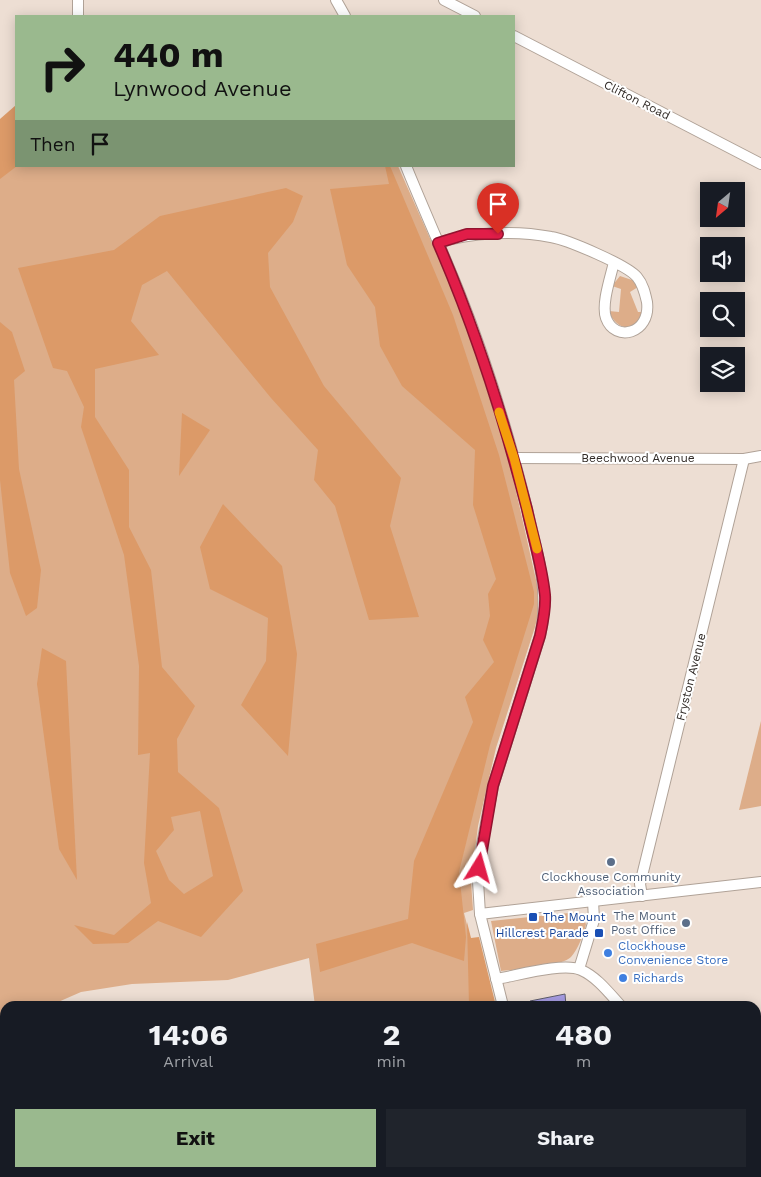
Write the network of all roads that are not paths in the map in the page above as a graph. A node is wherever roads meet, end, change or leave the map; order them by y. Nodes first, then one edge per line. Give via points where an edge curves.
1 (78, 0) edge
2 (336, 0) edge
3 (444, 0) edge
4 (78, 15) edge
5 (344, 15) edge
6 (473, 15) edge
7 (515, 37) edge
8 (761, 164) edge
9 (406, 167) edge
10 (438, 243) junction
11 (614, 262) junction
12 (761, 456) edge
13 (514, 458) junction
14 (744, 459) junction
15 (761, 882) edge
16 (642, 896) junction
17 (592, 901) junction
18 (480, 914) junction
19 (579, 969) junction
20 (496, 979) junction
21 (502, 1001) edge
22 (616, 1001) edge

1 - 4 street
2 - 5 street
3 - 6 street
7 - 8 street, Clifton Road
9 - 10 street
10 - 11 street via 467,234 552,237
10 - 13 street via 479,347
11 - 11 street via 637,276 645,291 648,310 645,321 640,328 628,333 615,329 606,318 606,298
12 - 14 street, Beechwood Avenue
13 - 14 street, Beechwood Avenue
13 - 18 street via 537,546 545,613 493,786 480,855
14 - 16 street, Fryston Avenue via 640,884
15 - 16 street
16 - 17 street
17 - 18 street
17 - 19 street via 594,920
18 - 20 street
19 - 20 street via 562,968
19 - 22 street via 595,978
20 - 21 street

